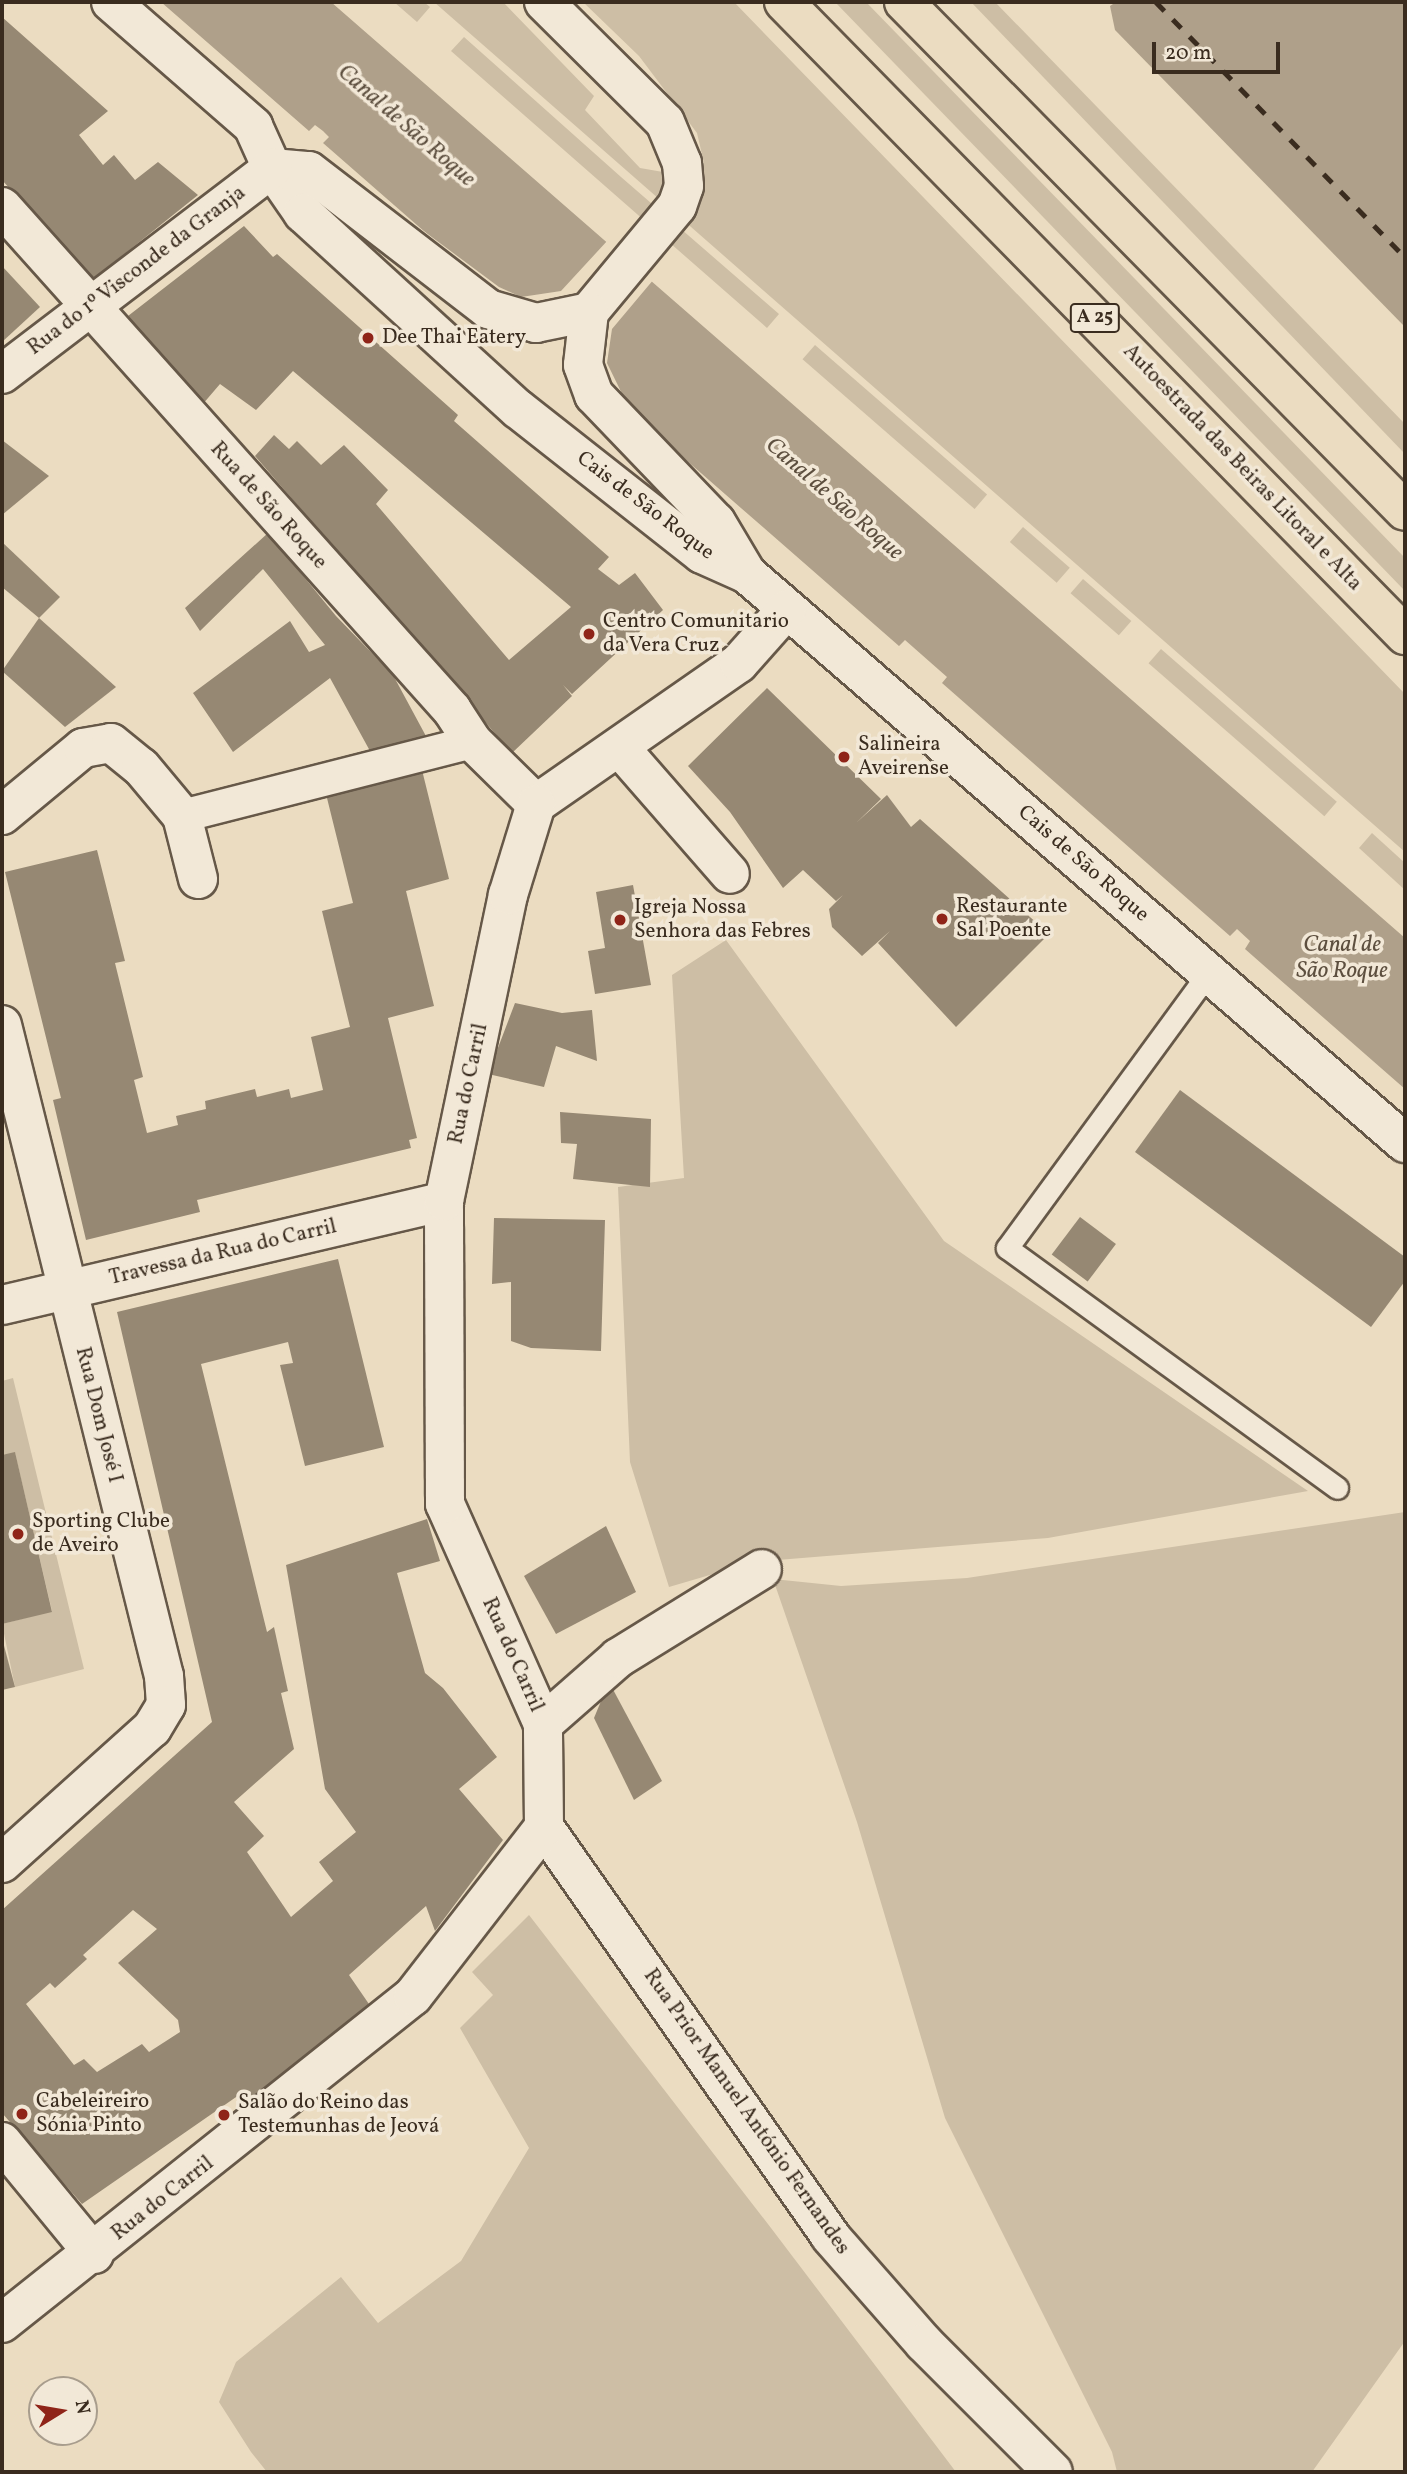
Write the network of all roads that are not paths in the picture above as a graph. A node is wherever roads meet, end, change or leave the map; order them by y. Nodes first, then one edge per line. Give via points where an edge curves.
1 (111, 2) edge
2 (544, 2) edge
3 (784, 2) edge
4 (904, 2) edge
5 (272, 168) junction
6 (2, 207) edge
7 (89, 307) junction
8 (589, 312) junction
9 (2, 374) edge
10 (1405, 511) edge
11 (747, 574) junction
12 (787, 609) junction
13 (1405, 635) edge
14 (473, 742) junction
15 (620, 748) junction
16 (536, 804) junction
17 (2, 815) edge
18 (182, 816) junction
19 (730, 874) dead end
20 (198, 878) dead end
21 (1209, 972) junction
22 (2, 1025) edge
23 (1405, 1143) edge
24 (444, 1201) junction
25 (66, 1290) junction
26 (2, 1305) edge
27 (1337, 1488) dead end
28 (762, 1569) dead end
29 (543, 1724) junction
30 (544, 1827) junction
31 (2, 1863) edge
32 (2, 2142) edge
33 (94, 2254) junction
34 (2, 2323) edge
35 (1053, 2472) edge

1 - 5 street, Cais de São Roque via 253,126
2 - 8 street via 671,132 684,186 677,206
3 - 13 highway, Autoestrada das Beiras Litoral e Alta / A 25
4 - 10 highway
5 - 7 street, Rua do 1º Visconde da Granja
5 - 8 street via 309,171 488,309 536,323
5 - 11 street, Cais de São Roque via 303,213 518,409 702,554
6 - 7 street, Rua de São Roque
7 - 9 street, Rua do 1º Visconde da Granja
7 - 14 street, Rua de São Roque via 452,710
8 - 11 street via 583,365 594,395 716,522
11 - 12 street, Cais de São Roque
12 - 15 street via 739,663
12 - 21 street, Cais de São Roque
14 - 16 street, Rua de São Roque
14 - 18 street
15 - 16 street
15 - 19 street
16 - 24 street, Rua do Carril via 508,895
17 - 18 street via 83,748 111,743 141,767
18 - 20 street
21 - 23 street, Cais de São Roque
21 - 27 lane via 1007,1248
22 - 25 street, Rua Dom José I
24 - 25 street, Travessa da Rua do Carril
24 - 29 street, Rua do Carril via 444,1504
25 - 26 street, Travessa da Rua do Carril
25 - 31 street, Rua Dom José I via 164,1676 166,1705 152,1728
28 - 29 street via 618,1658
29 - 30 street, Rua do Carril
30 - 33 street, Rua do Carril via 414,1996
30 - 35 street, Rua Prior Manuel António Fernandes via 830,2236 924,2343
32 - 33 street
33 - 34 street, Rua do Carril

